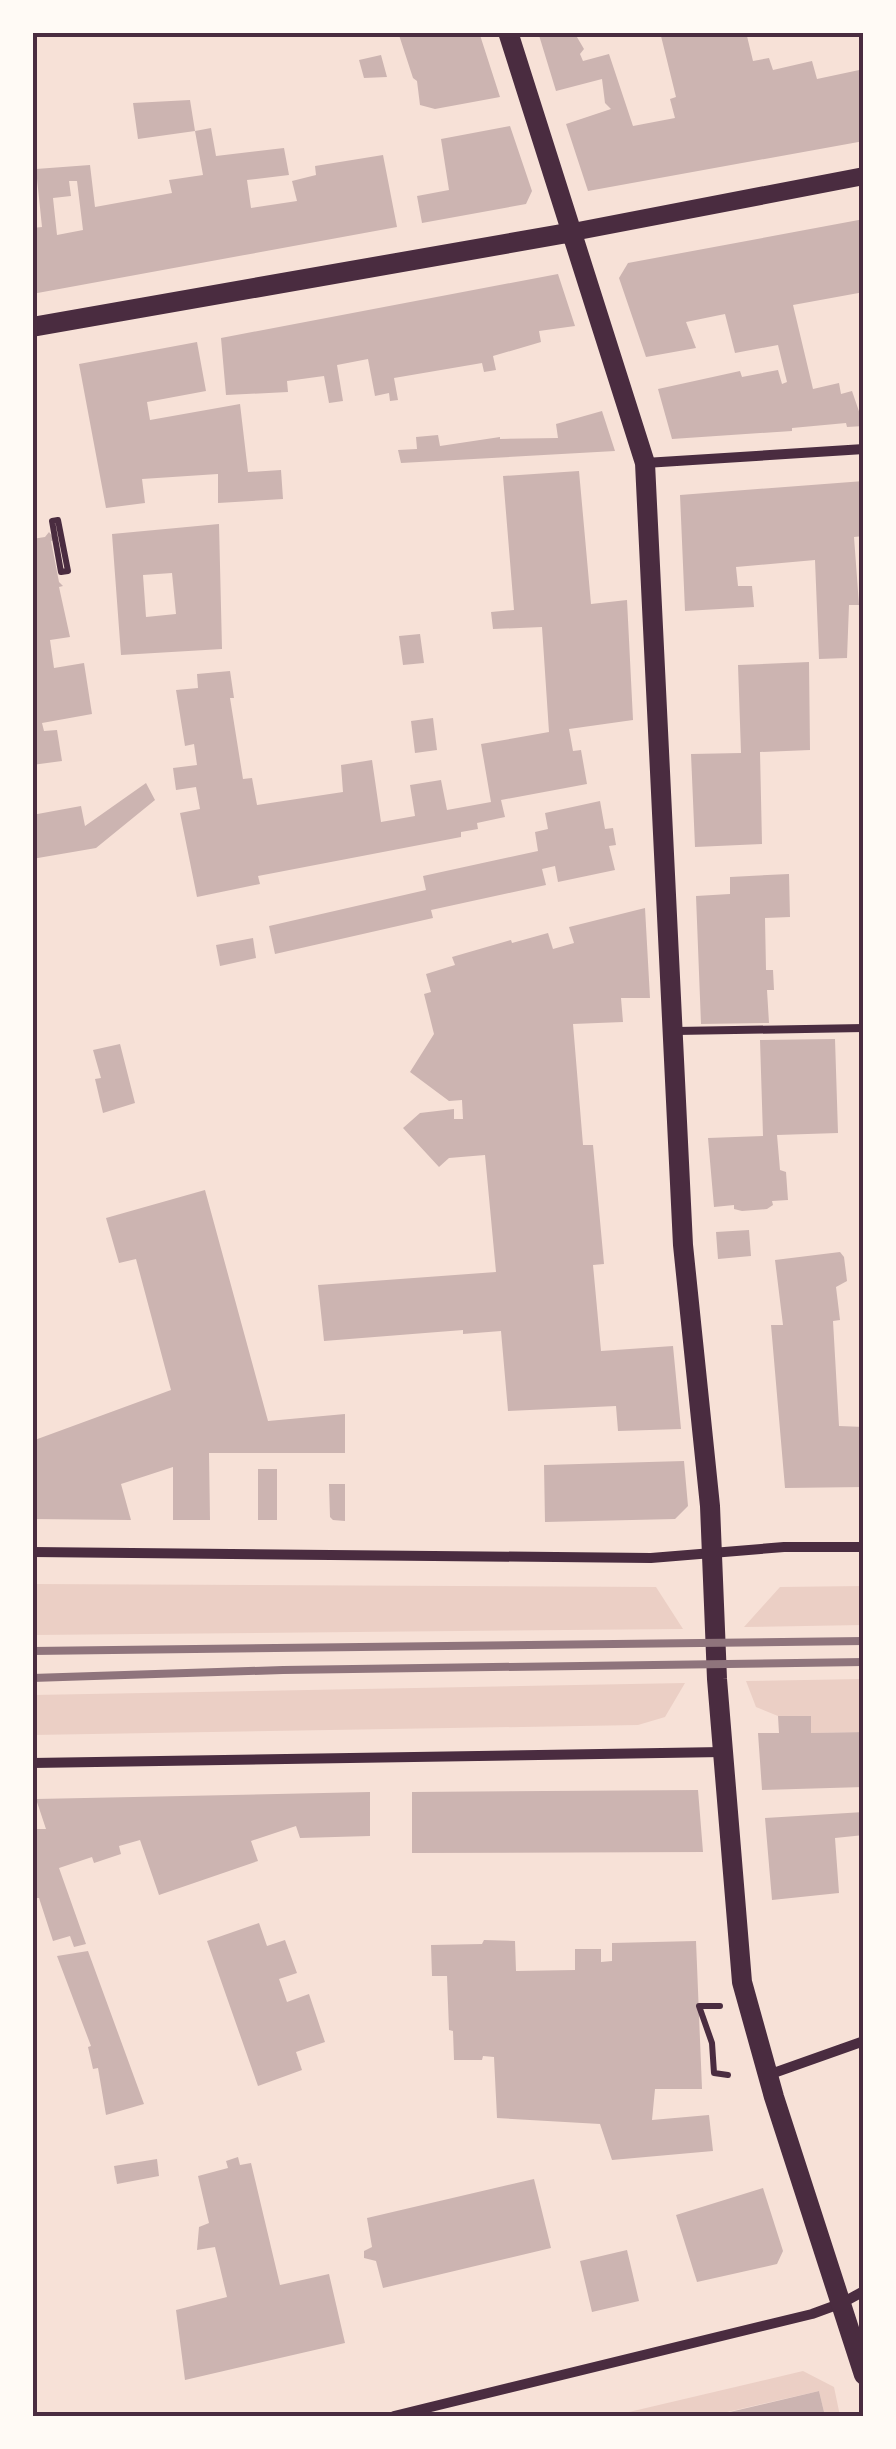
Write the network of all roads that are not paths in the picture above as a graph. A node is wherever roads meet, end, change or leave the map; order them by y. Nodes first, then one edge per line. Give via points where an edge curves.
1 (508, 32) edge
2 (864, 176) edge
3 (573, 232) junction
4 (32, 328) edge
5 (864, 449) edge
6 (645, 463) junction
7 (864, 1028) edge
8 (671, 1032) junction
9 (864, 1547) edge
10 (32, 1552) edge
11 (712, 1554) junction
12 (723, 1752) junction
13 (32, 1763) edge
14 (864, 2041) edge
15 (768, 2075) junction
16 (864, 2291) edge
17 (842, 2304) junction
18 (864, 2375) edge
19 (394, 2416) edge

1 - 3 main road
2 - 3 street
3 - 4 main road
3 - 6 main road
5 - 6 street
6 - 8 main road
7 - 8 lane
8 - 11 main road
9 - 11 street
10 - 11 street
11 - 12 main road
12 - 13 street
12 - 15 main road via 742,1982
14 - 15 street
15 - 17 main road
16 - 17 street
17 - 18 main road
17 - 19 street

